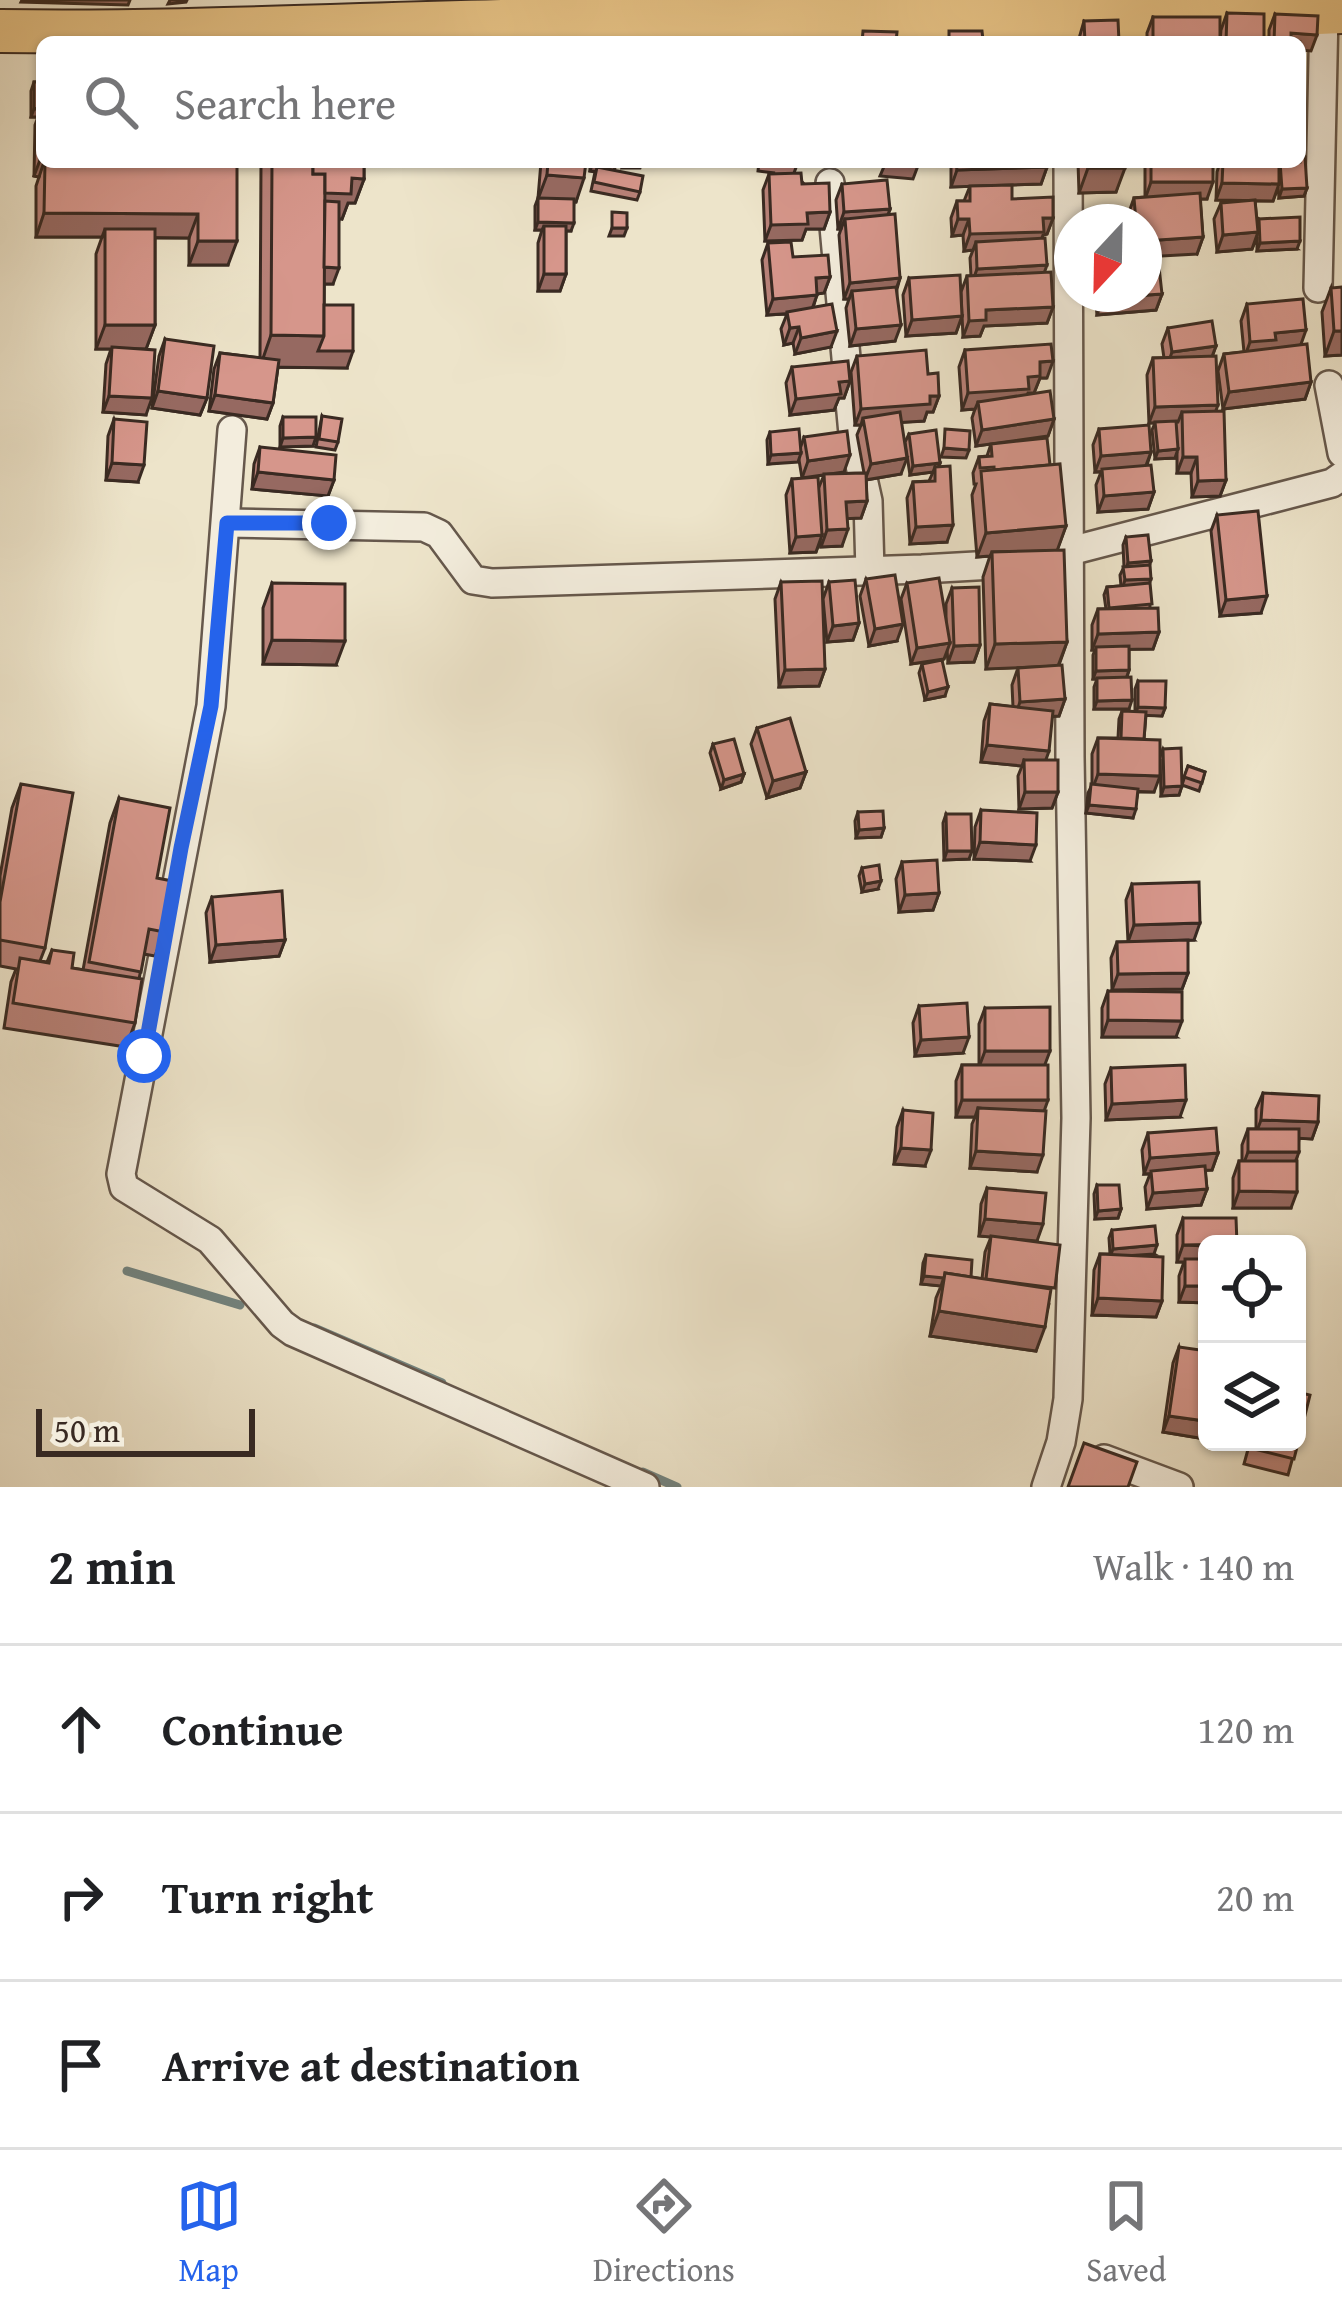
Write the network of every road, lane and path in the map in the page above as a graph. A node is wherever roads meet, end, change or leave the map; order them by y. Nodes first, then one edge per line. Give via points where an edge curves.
1 (1333, 13) edge
2 (1068, 30) edge
3 (0, 31) edge
4 (1068, 168) edge
5 (830, 184) edge
6 (1318, 288) dead end
7 (1329, 385) dead end
8 (232, 430) dead end
9 (1342, 453) edge
10 (1342, 476) edge
11 (227, 523) junction
12 (1070, 551) junction
13 (870, 571) junction
14 (1060, 1442) junction
15 (645, 1487) edge
16 (1046, 1487) edge
17 (1179, 1487) edge

1 - 2 main road
1 - 6 street
2 - 3 main road via 495,20
4 - 12 street
5 - 13 street
7 - 9 street
8 - 11 street
10 - 12 street
11 - 13 street via 433,530 480,582
11 - 15 street via 211,706 124,1187 210,1240 293,1332
12 - 13 street via 1011,564
12 - 14 street via 1076,1118
14 - 16 street
14 - 17 street

